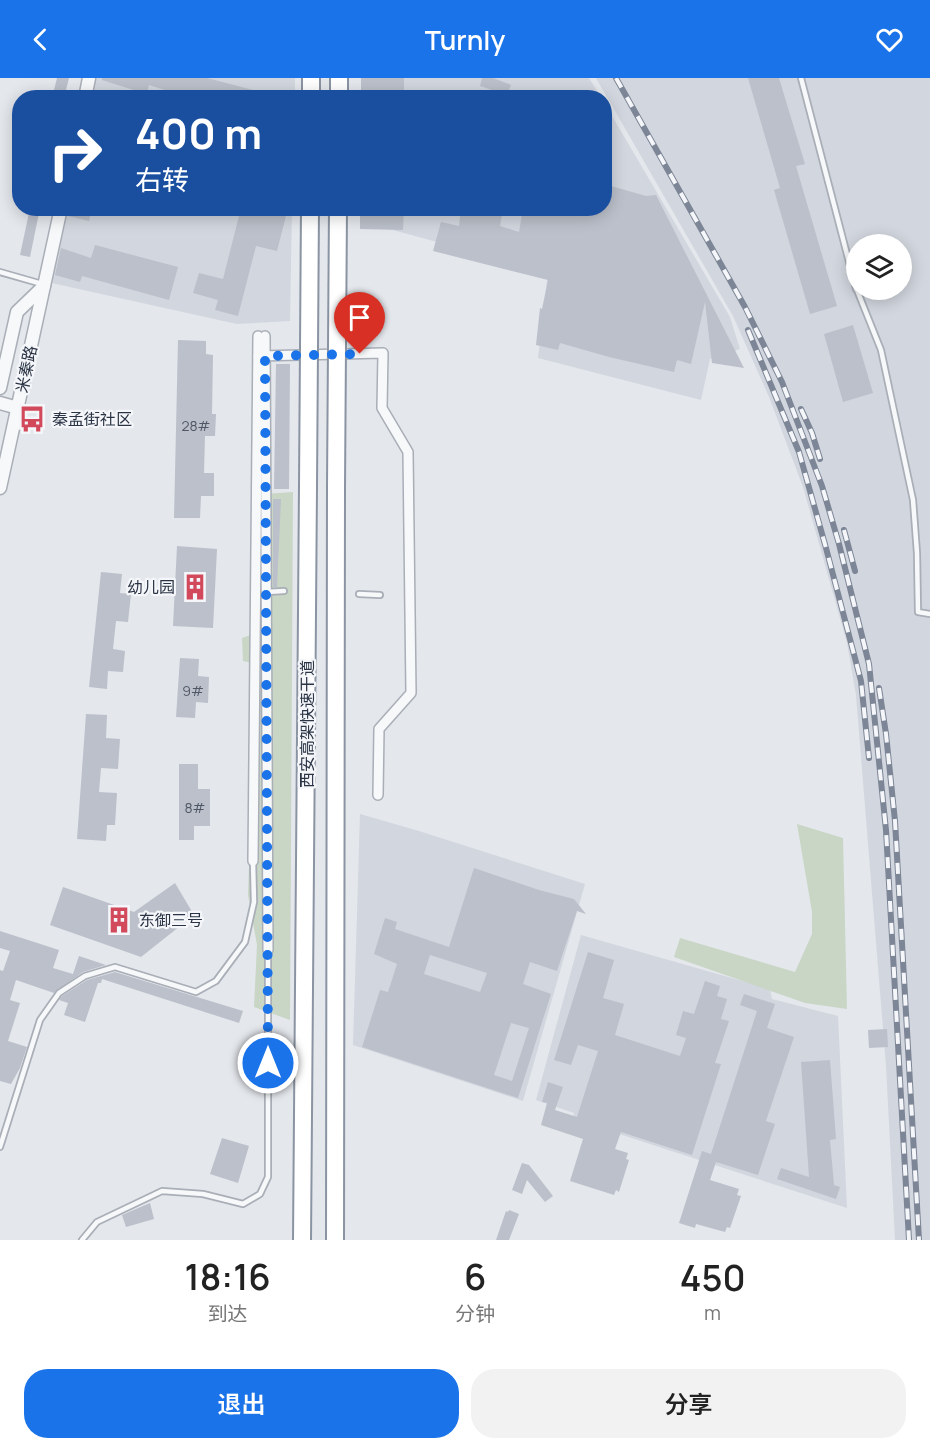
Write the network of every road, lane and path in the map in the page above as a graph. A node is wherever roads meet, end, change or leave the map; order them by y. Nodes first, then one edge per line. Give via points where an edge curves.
1 (801, 78) edge
2 (59, 216) edge
3 (310, 216) edge
4 (338, 216) edge
5 (846, 248) edge
6 (0, 272) edge
7 (45, 285) junction
8 (861, 300) edge
9 (261, 336) dead end
10 (261, 356) junction
11 (0, 388) edge
12 (0, 403) edge
13 (18, 408) junction
14 (0, 488) edge
15 (266, 591) junction
16 (284, 591) dead end
17 (360, 594) dead end
18 (380, 595) dead end
19 (930, 614) edge
20 (378, 795) dead end
21 (253, 861) joint
22 (268, 950) joint
23 (0, 1147) edge
24 (82, 1240) edge
25 (302, 1240) edge
26 (335, 1240) edge

1 - 5 lane
2 - 7 street, 米秦路
3 - 25 highway, 西安高架快速干道, bridge
4 - 26 highway, 西安高架快速干道, bridge
6 - 7 lane
7 - 11 street, 米秦路 via 17,312
7 - 13 street, 米秦路
8 - 19 lane via 881,350 913,500 918,612
9 - 10 street
10 - 15 street
10 - 20 street via 383,353 382,408 408,452 411,693 379,729
10 - 21 street
12 - 13 street
13 - 14 street, 米秦路
15 - 16 lane
15 - 22 street
17 - 18 lane
21 - 23 lane via 254,902 245,942 216,981 196,992 115,967 85,976 59,993 40,1020
22 - 24 lane via 268,1177 260,1194 243,1204 203,1194 162,1191 97,1222

